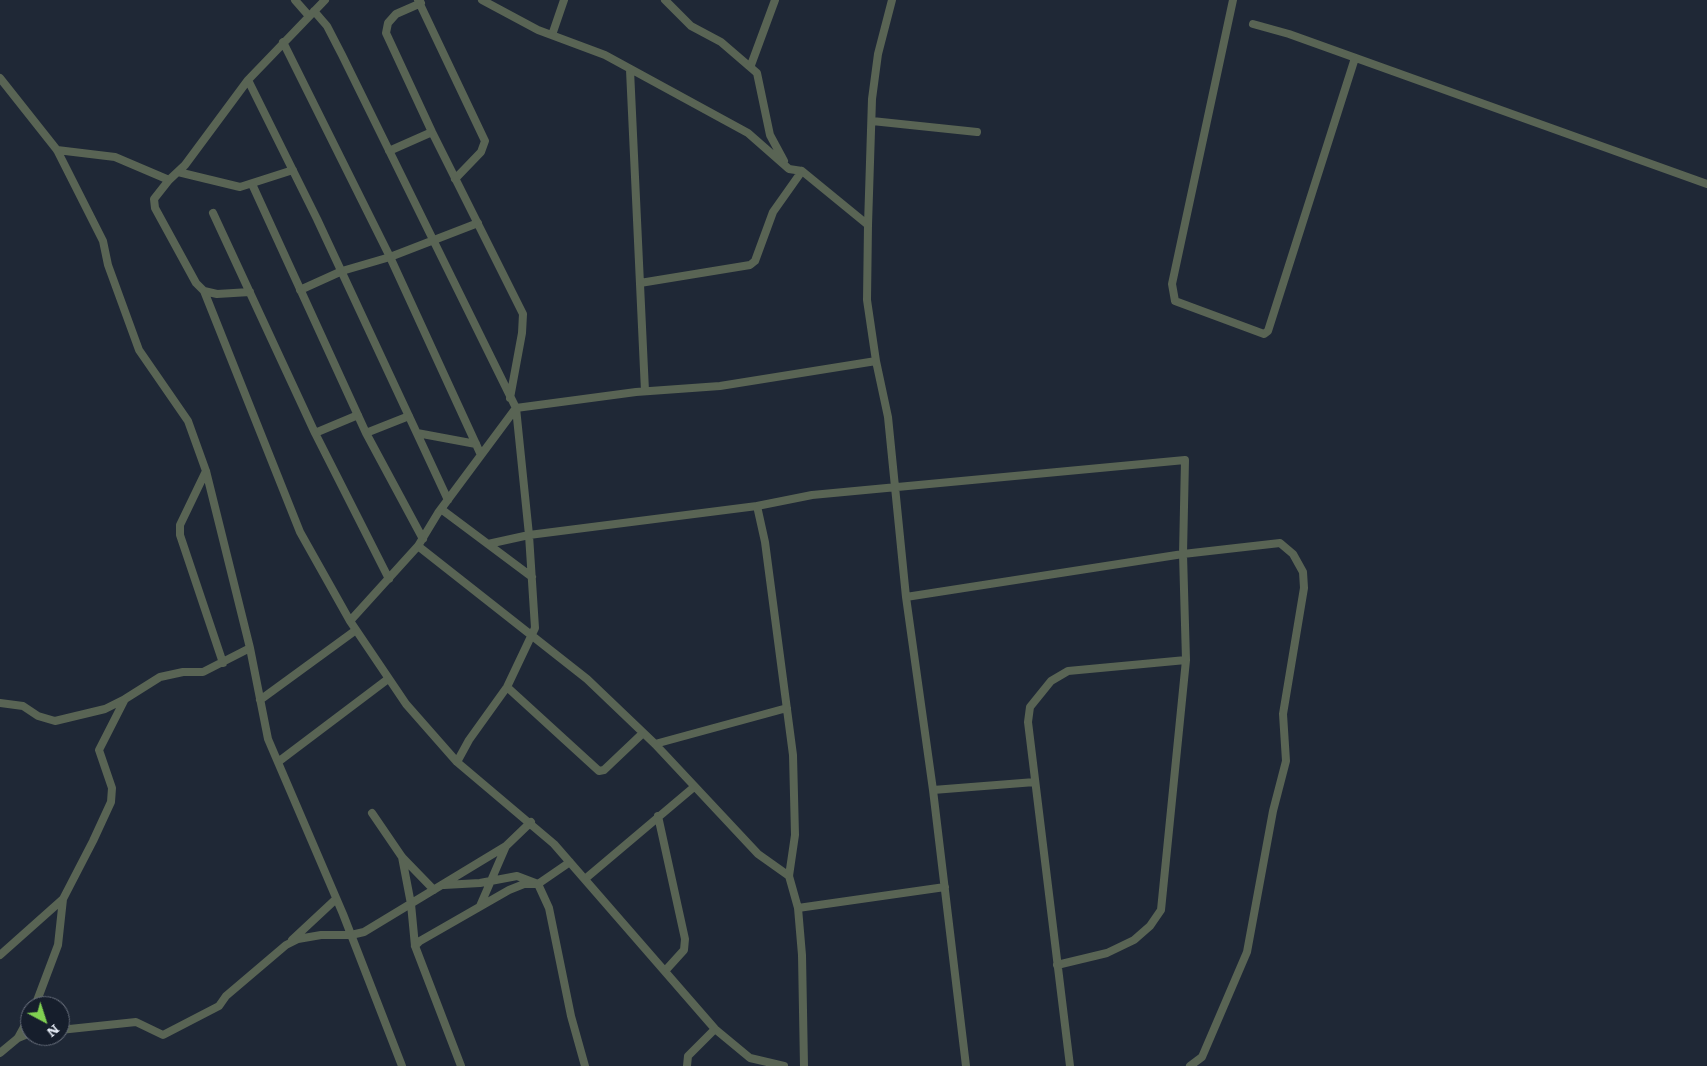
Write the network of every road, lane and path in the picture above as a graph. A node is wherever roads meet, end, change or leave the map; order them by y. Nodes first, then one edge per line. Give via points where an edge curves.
1 (295, 0) edge
2 (325, 0) edge
3 (482, 0) edge
4 (564, 0) edge
5 (665, 0) edge
6 (775, 0) edge
7 (892, 0) edge
8 (1233, 0) edge
9 (420, 2) edge
10 (311, 13) junction
11 (1253, 24) dead end
12 (552, 35) junction
13 (284, 42) junction
14 (1355, 58) junction
15 (751, 65) junction
16 (630, 70) junction
17 (0, 78) edge
18 (248, 80) junction
19 (872, 121) junction
20 (432, 132) junction
21 (977, 132) dead end
22 (58, 150) junction
23 (389, 151) junction
24 (789, 169) junction
25 (293, 170) junction
26 (802, 171) junction
27 (178, 172) junction
28 (456, 179) junction
29 (169, 180) junction
30 (252, 184) junction
31 (1707, 184) edge
32 (213, 213) dead end
33 (478, 224) junction
34 (868, 225) junction
35 (433, 241) junction
36 (390, 257) junction
37 (342, 271) junction
38 (640, 283) junction
39 (300, 290) junction
40 (204, 291) junction
41 (250, 292) junction
42 (876, 361) junction
43 (645, 392) junction
44 (510, 398) junction
45 (516, 408) junction
46 (358, 415) junction
47 (409, 416) junction
48 (315, 433) junction
49 (366, 433) junction
50 (417, 433) junction
51 (476, 444) junction
52 (481, 455) junction
53 (206, 471) junction
54 (896, 486) junction
55 (448, 500) junction
56 (757, 506) junction
57 (441, 509) junction
58 (529, 536) junction
59 (423, 539) junction
60 (488, 544) junction
61 (418, 546) junction
62 (1182, 554) junction
63 (532, 577) junction
64 (389, 579) junction
65 (906, 597) junction
66 (350, 621) junction
67 (356, 630) junction
68 (533, 635) junction
69 (250, 648) junction
70 (1186, 660) junction
71 (223, 663) junction
72 (388, 679) junction
73 (507, 686) junction
74 (124, 699) junction
75 (260, 700) junction
76 (0, 703) edge
77 (787, 708) junction
78 (643, 733) junction
79 (655, 744) junction
80 (278, 762) junction
81 (457, 762) junction
82 (1035, 782) junction
83 (694, 787) junction
84 (933, 790) junction
85 (372, 813) dead end
86 (658, 816) junction
87 (531, 822) junction
88 (506, 846) junction
89 (402, 857) junction
90 (570, 862) junction
91 (789, 876) junction
92 (585, 878) junction
93 (492, 880) junction
94 (538, 884) junction
95 (442, 885) junction
96 (945, 887) junction
97 (434, 890) junction
98 (63, 899) junction
99 (336, 899) junction
100 (411, 904) junction
101 (479, 907) junction
102 (798, 908) junction
103 (351, 935) junction
104 (286, 945) junction
105 (415, 946) junction
106 (0, 956) edge
107 (1057, 965) junction
108 (666, 971) junction
109 (39, 996) edge
110 (70, 1029) edge
111 (715, 1029) junction
112 (20, 1034) edge
113 (18, 1038) joint
114 (0, 1053) edge
115 (402, 1066) edge
116 (461, 1066) edge
117 (585, 1066) edge
118 (687, 1066) edge
119 (784, 1066) edge
120 (804, 1066) edge
121 (966, 1066) edge
122 (1070, 1066) edge
123 (1190, 1066) edge

1 - 10 street
2 - 10 street
3 - 12 street
4 - 12 street
5 - 15 street via 691,26 721,42
6 - 15 street
7 - 19 street via 878,54
8 - 14 street via 1172,284 1175,301 1264,334 1268,331
9 - 20 street via 396,14 386,33
9 - 28 street via 485,141 481,152
10 - 13 street
10 - 23 street via 327,26
11 - 14 street
12 - 16 street via 605,55
13 - 18 street
13 - 36 street
14 - 31 street
15 - 24 street via 760,81 770,134
16 - 24 street via 748,133
16 - 38 street
17 - 22 street
18 - 25 street
18 - 27 street
19 - 21 street
19 - 34 street
20 - 23 street
20 - 28 street
22 - 29 street via 115,157
22 - 53 street via 103,241 108,265 139,350 188,421
23 - 35 street
24 - 26 street
25 - 30 street
25 - 37 street
26 - 34 street
26 - 38 street via 772,212 760,251 750,265
27 - 29 street
27 - 30 street via 229,185
28 - 33 street
29 - 40 street via 154,199 156,208 196,283
30 - 39 street
32 - 41 street
33 - 35 street
33 - 44 street via 523,314
34 - 42 street via 867,300
35 - 36 street
35 - 44 street
36 - 37 street
36 - 51 street
37 - 39 street
37 - 47 street
38 - 43 street
39 - 46 street
40 - 41 street via 217,294
40 - 66 street via 300,532
41 - 48 street
42 - 43 street via 720,386
42 - 54 street via 888,417
43 - 45 street
44 - 45 street
45 - 52 street
45 - 58 street
46 - 48 street
46 - 49 street
47 - 49 street
47 - 50 street
48 - 64 street
49 - 59 street
50 - 51 street
50 - 55 street
51 - 52 street
52 - 55 street
53 - 69 street
53 - 71 street via 180,525 180,535
54 - 56 street
54 - 62 street via 1185,460
54 - 65 street
55 - 57 street
56 - 58 street
56 - 77 street via 765,542
57 - 59 street
57 - 60 street
58 - 60 street
58 - 63 street
59 - 61 street
60 - 63 street
61 - 64 street
61 - 68 street
62 - 65 street
62 - 70 street
62 - 123 street via 1280,543 1297,560 1303,572 1304,588 1283,714 1286,760 1273,811 1247,952 1202,1057
63 - 68 street
64 - 66 street
65 - 84 street
66 - 67 street
67 - 72 street
67 - 75 street
68 - 73 street
68 - 78 street via 587,679
69 - 71 street
69 - 75 street
70 - 82 street via 1068,671 1051,682 1030,707 1028,722
70 - 107 street via 1161,910 1150,926 1134,940 1107,953
71 - 74 street via 203,672 160,677
72 - 80 street
72 - 81 street
73 - 78 street via 599,771 604,770
73 - 81 street
74 - 76 street via 106,710 55,721 38,716 23,706
74 - 98 street via 99,750 112,788 111,802
75 - 80 street via 268,739
77 - 79 street
77 - 91 street via 793,755 795,835
78 - 79 street
79 - 83 street
80 - 99 street
81 - 87 street
82 - 84 street
82 - 107 street
83 - 86 street
83 - 91 street via 758,854
84 - 96 street
85 - 89 street
86 - 92 street
86 - 108 street via 685,939 684,950
87 - 88 street
87 - 90 street
88 - 93 street
88 - 95 street
89 - 97 street
89 - 100 street
90 - 92 street
90 - 94 street
91 - 102 street
92 - 108 street
93 - 94 street via 517,876
93 - 95 street
93 - 101 street
94 - 101 street via 524,884
94 - 117 street via 549,908 571,1016
95 - 97 street
96 - 102 street
96 - 121 street
97 - 100 street
98 - 106 street
98 - 109 street via 58,945
99 - 103 street
99 - 104 street
100 - 103 street via 364,932
100 - 105 street
101 - 105 street
102 - 120 street
103 - 104 street via 321,935
103 - 115 street
104 - 110 street via 226,996 219,1006 163,1035 136,1022
105 - 116 street
107 - 122 street
108 - 111 street
111 - 118 street via 688,1056
111 - 119 street via 750,1058
112 - 113 street
113 - 114 street

